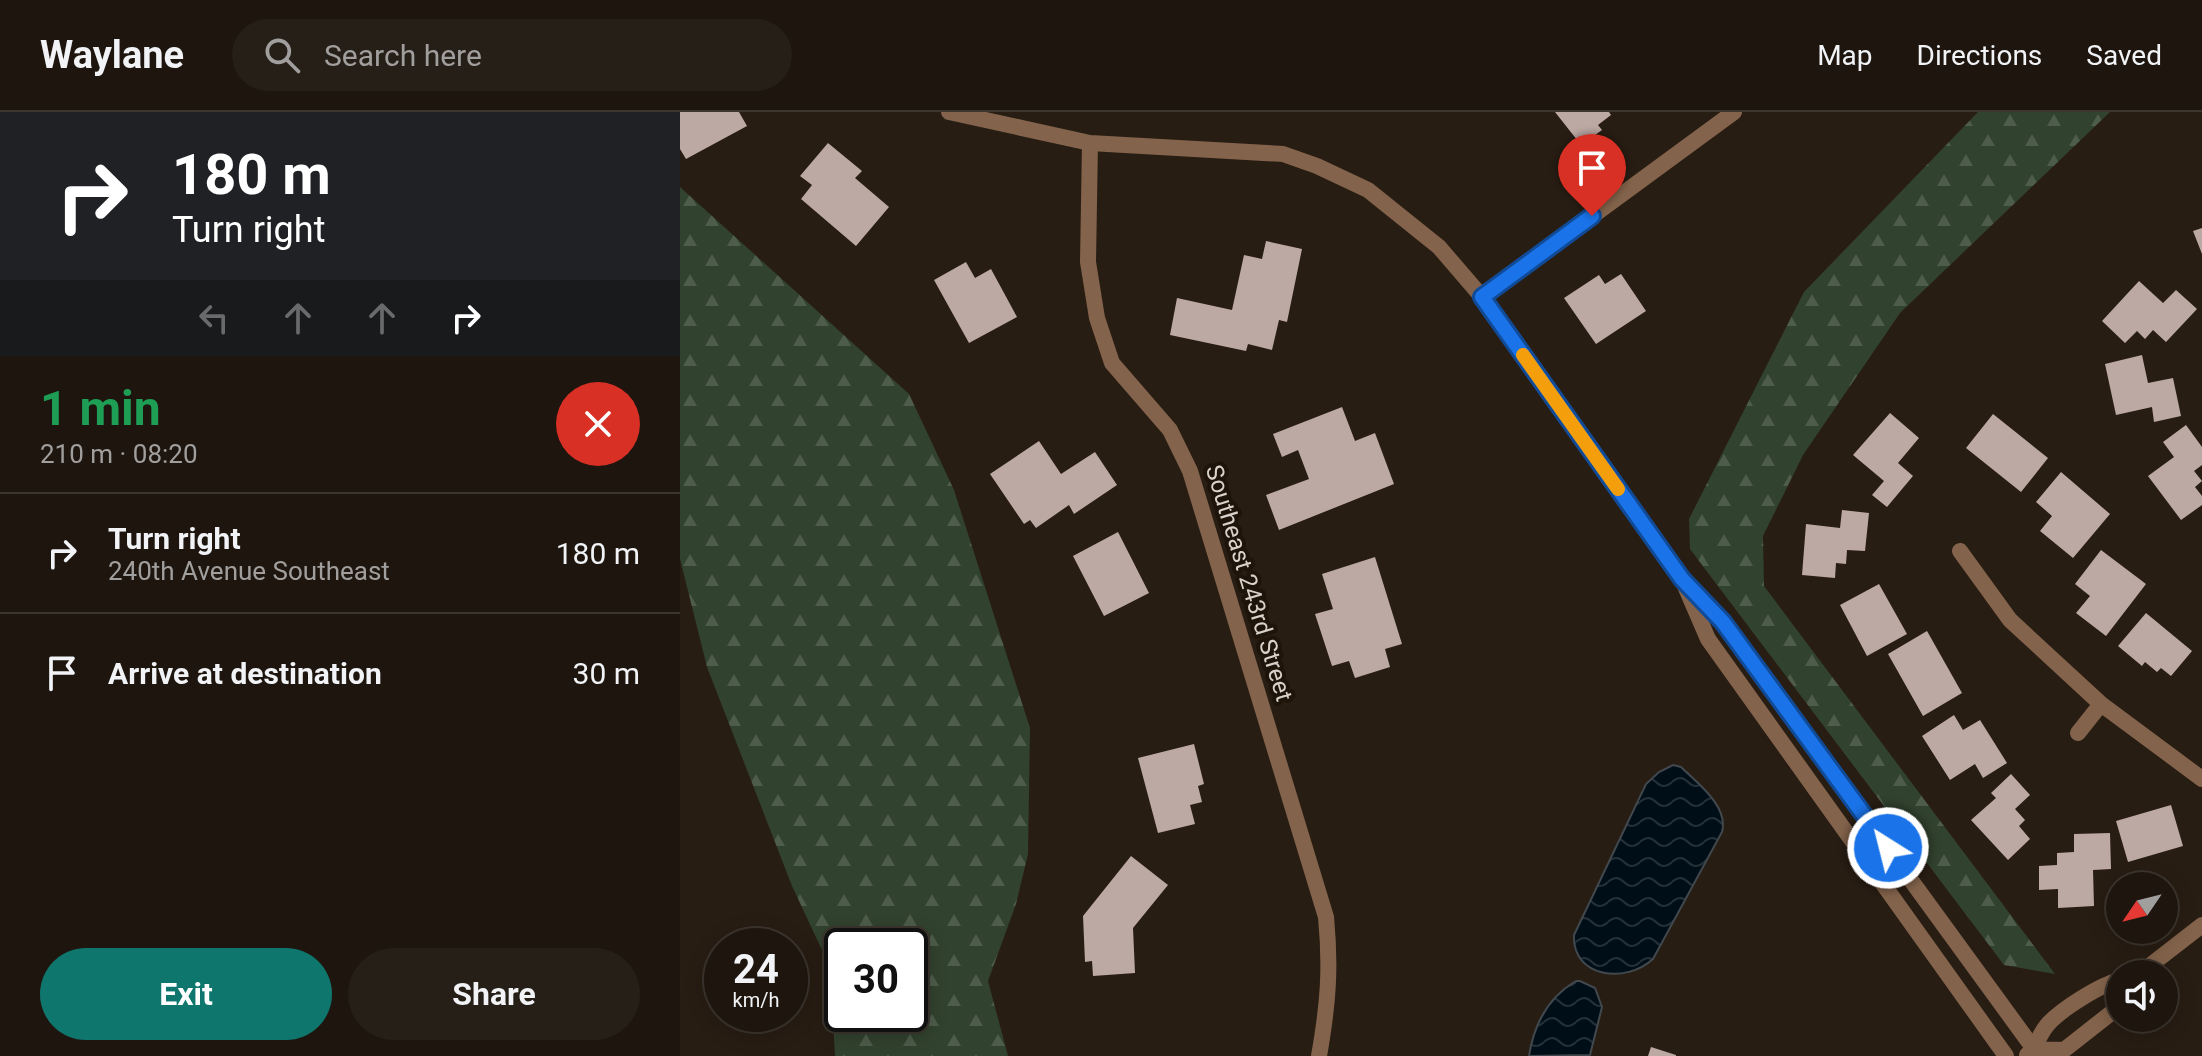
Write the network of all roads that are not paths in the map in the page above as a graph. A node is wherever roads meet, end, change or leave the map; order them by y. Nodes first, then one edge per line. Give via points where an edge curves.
1 (949, 112) edge
2 (1734, 112) edge
3 (1090, 143) junction
4 (1482, 297) junction
5 (1960, 551) dead end
6 (1682, 579) junction
7 (2101, 704) junction
8 (2078, 733) dead end
9 (2202, 779) edge
10 (2202, 925) edge
11 (2157, 960) edge
12 (2106, 983) edge
13 (2106, 1017) edge
14 (2033, 1054) edge
15 (1319, 1056) edge
16 (2006, 1056) edge

1 - 3 street
2 - 4 street
3 - 4 street via 1283,154 1317,166 1368,190 1398,212 1439,247
3 - 15 street, Southeast 243rd Street via 1088,262 1097,318 1112,363 1170,430 1190,471 1326,917 1330,963
4 - 6 street
5 - 7 street via 2010,620
6 - 14 street via 1723,622
6 - 16 street via 1708,639
7 - 8 street
7 - 9 street
10 - 11 street
12 - 14 street via 2047,1024
13 - 14 street via 2064,1050

